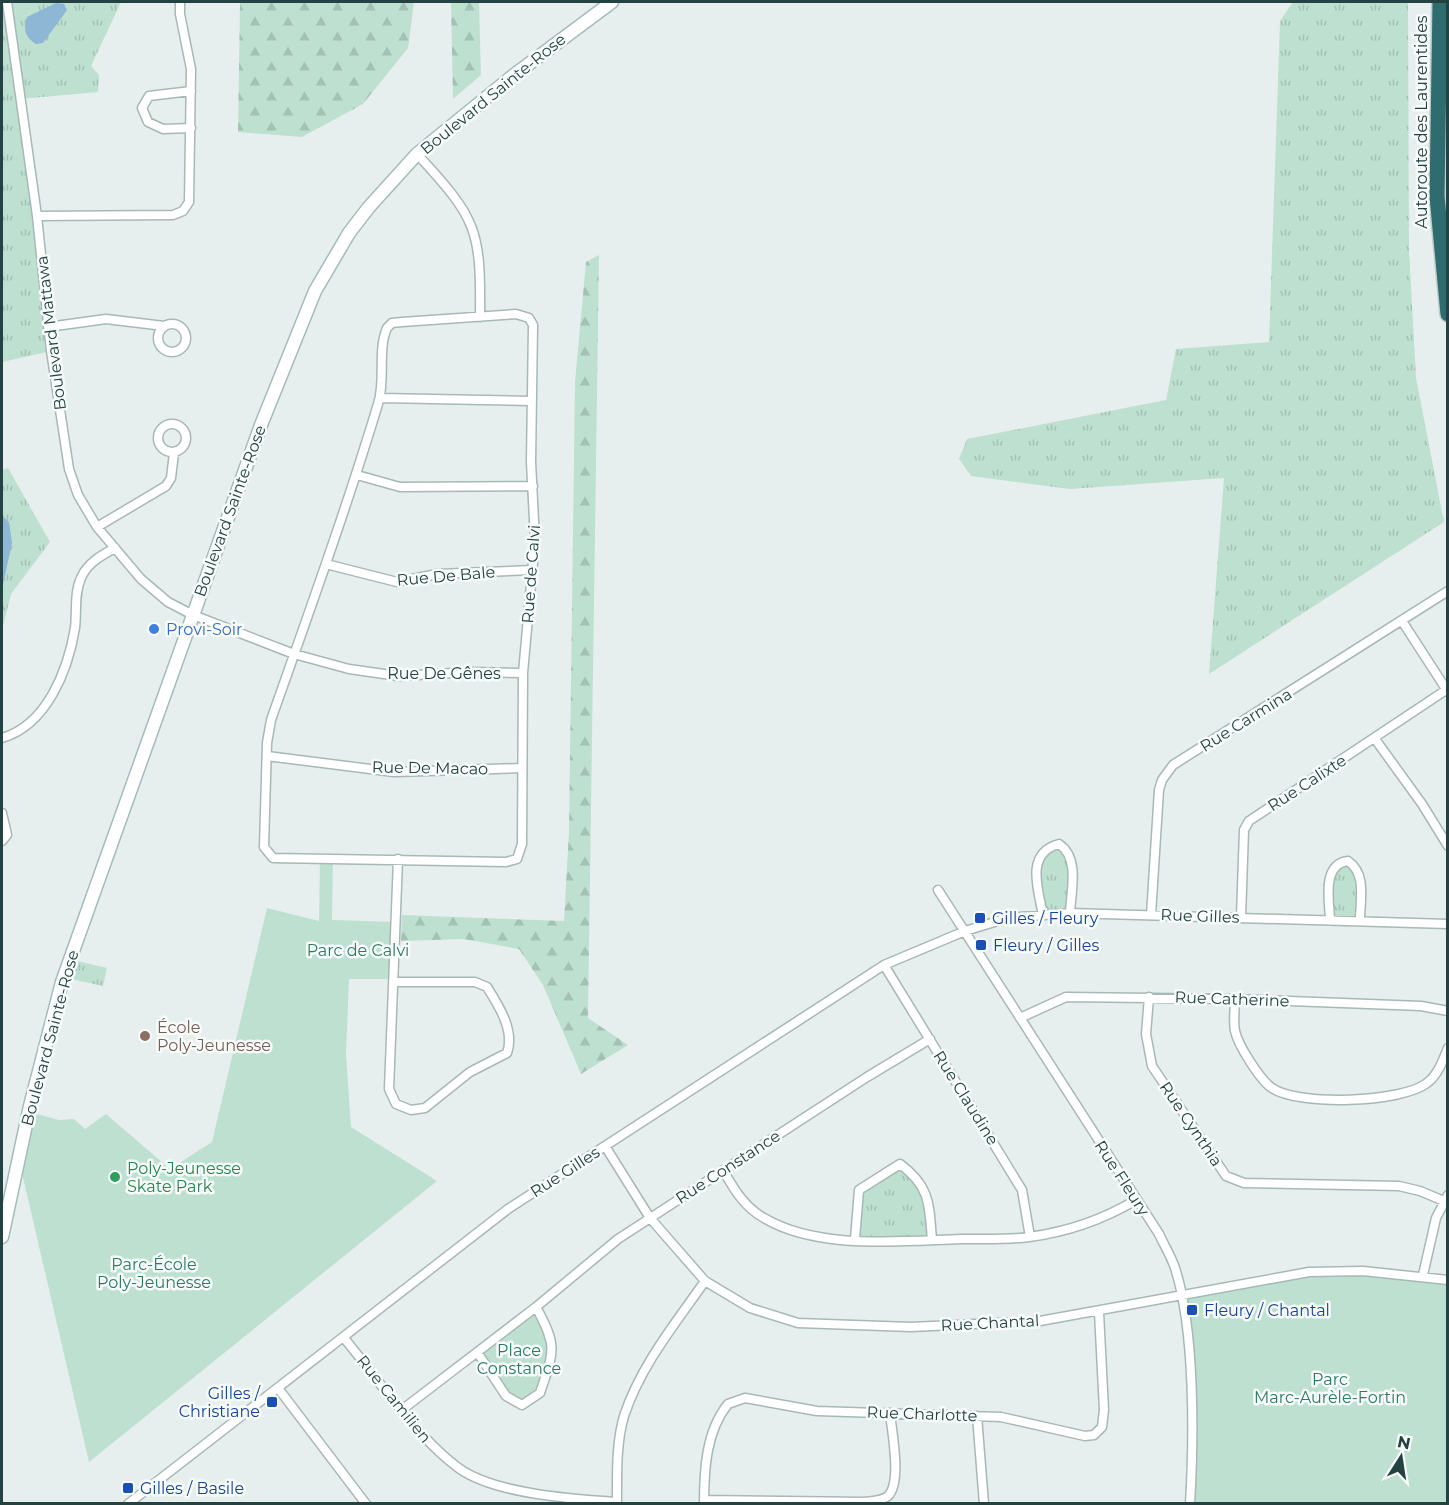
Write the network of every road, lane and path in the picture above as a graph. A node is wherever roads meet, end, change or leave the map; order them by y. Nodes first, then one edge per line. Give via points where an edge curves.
1 (7, 2) edge
2 (180, 2) edge
3 (612, 2) edge
4 (1440, 2) edge
5 (191, 91) junction
6 (191, 128) junction
7 (417, 154) junction
8 (37, 216) junction
9 (1448, 314) edge
10 (480, 317) junction
11 (164, 326) dead end
12 (48, 327) junction
13 (380, 398) junction
14 (531, 401) junction
15 (174, 453) dead end
16 (357, 475) junction
17 (533, 486) junction
18 (97, 527) junction
19 (115, 548) junction
20 (326, 564) junction
21 (532, 570) junction
22 (1448, 591) edge
23 (193, 615) junction
24 (1402, 621) junction
25 (294, 654) junction
26 (523, 673) junction
27 (1447, 691) edge
28 (2, 738) edge
29 (1375, 739) junction
30 (267, 756) junction
31 (522, 768) junction
32 (2, 813) edge
33 (2, 841) edge
34 (1448, 846) edge
35 (398, 859) junction
36 (939, 890) dead end
37 (1070, 913) junction
38 (1043, 915) junction
39 (1151, 915) junction
40 (1241, 917) junction
41 (1330, 919) junction
42 (1360, 920) junction
43 (1448, 924) edge
44 (965, 931) junction
45 (884, 964) junction
46 (393, 982) junction
47 (1149, 997) junction
48 (1235, 999) junction
49 (1448, 1011) edge
50 (1020, 1018) junction
51 (930, 1039) junction
52 (1448, 1048) edge
53 (605, 1146) junction
54 (723, 1170) junction
55 (1446, 1198) edge
56 (1136, 1200) junction
57 (650, 1218) junction
58 (2, 1237) edge
59 (1030, 1237) junction
60 (855, 1239) junction
61 (932, 1240) junction
62 (1423, 1275) junction
63 (1448, 1280) edge
64 (705, 1281) junction
65 (1181, 1293) junction
66 (536, 1307) junction
67 (1099, 1312) junction
68 (344, 1338) junction
69 (477, 1352) junction
70 (278, 1388) junction
71 (403, 1408) junction
72 (890, 1413) junction
73 (977, 1416) junction
74 (704, 1502) edge
75 (129, 1503) edge
76 (366, 1503) edge
77 (617, 1503) edge
78 (984, 1503) edge
79 (1190, 1503) edge

1 - 8 street, Boulevard Mattawa
2 - 5 street
3 - 7 street, Boulevard Sainte-Rose
4 - 9 highway, Autoroute des Laurentides via 1437,203
5 - 6 street
5 - 6 street via 149,96 142,108 148,122 163,129
6 - 8 street via 189,202 183,211 173,215
7 - 10 street via 455,194 473,226 481,258
7 - 23 street, Boulevard Sainte-Rose via 349,233 315,291 261,425
8 - 12 street, Boulevard Mattawa
10 - 13 street, Rue de Calvi via 392,323 387,328
10 - 14 street, Rue de Calvi via 516,314 529,318 533,325
11 - 12 street via 106,319
12 - 18 street, Boulevard Mattawa via 69,469 78,495
13 - 14 street
13 - 16 street, Rue de Calvi
14 - 17 street, Rue de Calvi
15 - 18 street via 166,486
16 - 17 street via 399,487
16 - 20 street, Rue de Calvi
17 - 21 street, Rue de Calvi
18 - 19 street, Boulevard Mattawa
19 - 23 street, Boulevard Mattawa via 157,595
19 - 28 street via 98,557 81,577 69,654 49,700 32,718
20 - 21 street, Rue De Bale via 397,582 437,574
20 - 25 street, Rue de Calvi
21 - 26 street, Rue de Calvi
22 - 24 street, Rue Carmina
23 - 25 street, Rue De Gênes
23 - 58 street, Boulevard Sainte-Rose via 62,982
24 - 27 street
24 - 39 street, Rue Carmina via 1173,765 1159,790
25 - 26 street, Rue De Gênes via 349,669 398,676
25 - 30 street, Rue de Calvi via 271,720
26 - 31 street, Rue de Calvi
27 - 29 street, Rue Calixte
29 - 34 street
29 - 40 street, Rue Calixte via 1249,821 1244,830
30 - 31 street, Rue De Macao via 394,771
30 - 35 street, Rue de Calvi via 267,854 273,858
31 - 35 street, Rue de Calvi via 522,843 517,859
32 - 33 street via 7,836
35 - 46 street
36 - 44 street, Rue Fleury
37 - 38 street, Rue Gilles
37 - 38 street via 1072,862 1068,850 1059,844 1049,847 1038,858 1036,875
37 - 39 street, Rue Gilles
38 - 44 street, Rue Gilles via 1008,918
39 - 40 street, Rue Gilles
40 - 41 street, Rue Gilles
41 - 42 street, Rue Gilles
41 - 42 street via 1329,884 1334,867 1348,861 1360,876
42 - 43 street, Rue Gilles
44 - 45 street, Rue Gilles
44 - 50 street, Rue Fleury
45 - 51 street, Rue Claudine
45 - 53 street, Rue Gilles
46 - 46 street via 389,1089 396,1104 411,1110 424,1108 470,1072 507,1053 512,1041 487,987 474,982
47 - 48 street, Rue Catherine
47 - 50 street, Rue Catherine via 1066,997
47 - 55 street, Rue Cynthia via 1146,1035 1152,1066 1226,1176 1244,1183 1399,1186
48 - 49 street, Rue Catherine via 1421,1006
48 - 52 street via 1235,1031 1257,1072 1269,1087 1285,1096 1366,1100 1409,1094 1429,1082
50 - 56 street, Rue Fleury
51 - 54 street, Rue Constance
51 - 59 street, Rue Claudine via 1022,1190
53 - 57 street, Rue Chantal
53 - 68 street, Rue Gilles via 508,1209
54 - 57 street, Rue Constance
54 - 60 street via 735,1192 765,1219 812,1237
55 - 62 street via 1436,1218
56 - 59 street via 1103,1219
56 - 65 street, Rue Fleury via 1159,1234
57 - 64 street, Rue Chantal
57 - 66 street, Rue Constance via 618,1239
59 - 61 street
60 - 61 street
60 - 61 street via 859,1190 900,1164 912,1173 928,1197
62 - 63 street, Rue Chantal
62 - 65 street, Rue Chantal via 1308,1272
64 - 67 street, Rue Chantal via 750,1308 798,1323 911,1327 1040,1321
64 - 77 street via 647,1364 624,1417 618,1453
65 - 67 street, Rue Chantal
65 - 79 street, Rue Fleury via 1191,1372
66 - 69 street, Rue Constance
66 - 69 street via 551,1335 553,1354 540,1393 522,1405 506,1396
67 - 73 street, Rue Charlotte via 1104,1410 1102,1426 1094,1436 1001,1417
68 - 70 street, Rue Gilles
68 - 71 street, Rue Camilien
69 - 71 street, Rue Constance
70 - 75 street, Rue Gilles
70 - 76 street
71 - 77 street, Rue Camilien via 430,1445 473,1475 513,1489
72 - 73 street, Rue Charlotte
72 - 74 street, Rue Charlotte via 817,1411 745,1398 728,1404 712,1435 704,1470
72 - 74 street via 894,1485 881,1500
73 - 78 street

